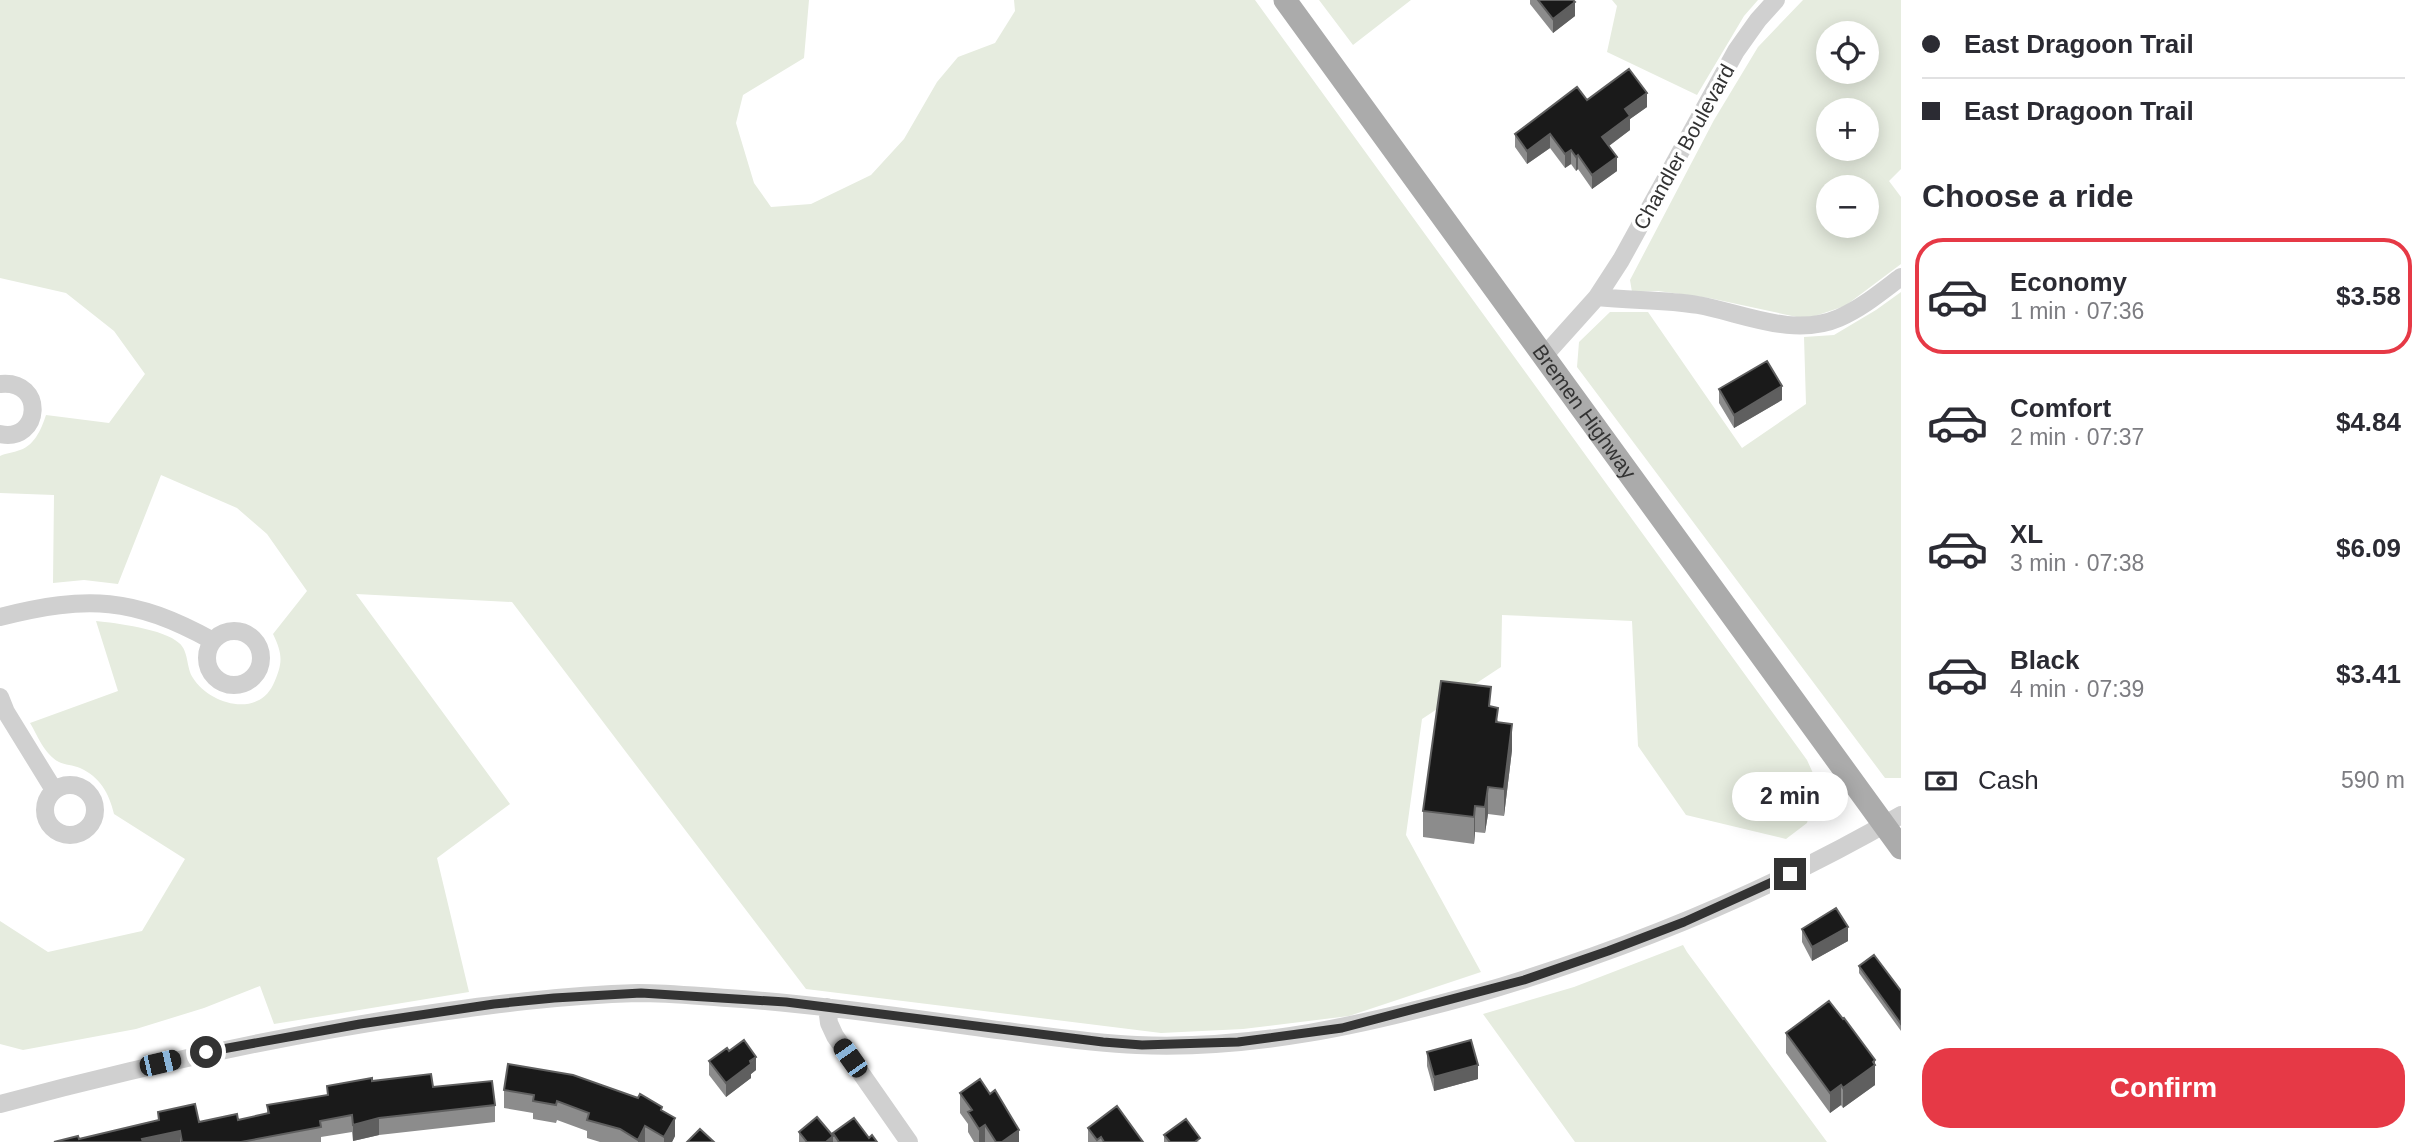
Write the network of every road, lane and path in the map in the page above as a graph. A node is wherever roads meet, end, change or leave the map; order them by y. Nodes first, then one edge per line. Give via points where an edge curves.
1 (1285, 0) edge
2 (1776, 0) edge
3 (1901, 277) edge
4 (1597, 297) junction
5 (1544, 356) junction
6 (0, 384) edge
7 (0, 434) edge
8 (0, 617) edge
9 (213, 641) dead end
10 (0, 697) edge
11 (54, 790) dead end
12 (1893, 820) edge
13 (1901, 848) edge
14 (827, 1007) junction
15 (0, 1104) edge
16 (909, 1142) edge

1 - 5 main road, Bremen Highway
2 - 4 street, Chandler Boulevard via 1736,51
3 - 4 street via 1852,312 1807,325 1774,323 1700,305
4 - 5 street, Chandler Boulevard
5 - 12 main road, Bremen Highway
6 - 7 street via 17,385 31,398 33,415 15,435
8 - 9 street via 35,608 105,602 172,620
10 - 11 street
12 - 13 main road, Bremen Highway
12 - 14 street via 1778,879 1608,951 1486,991 1342,1028 1238,1042 1142,1045
14 - 15 street via 641,993 494,1004 230,1047
14 - 16 street via 835,1037

